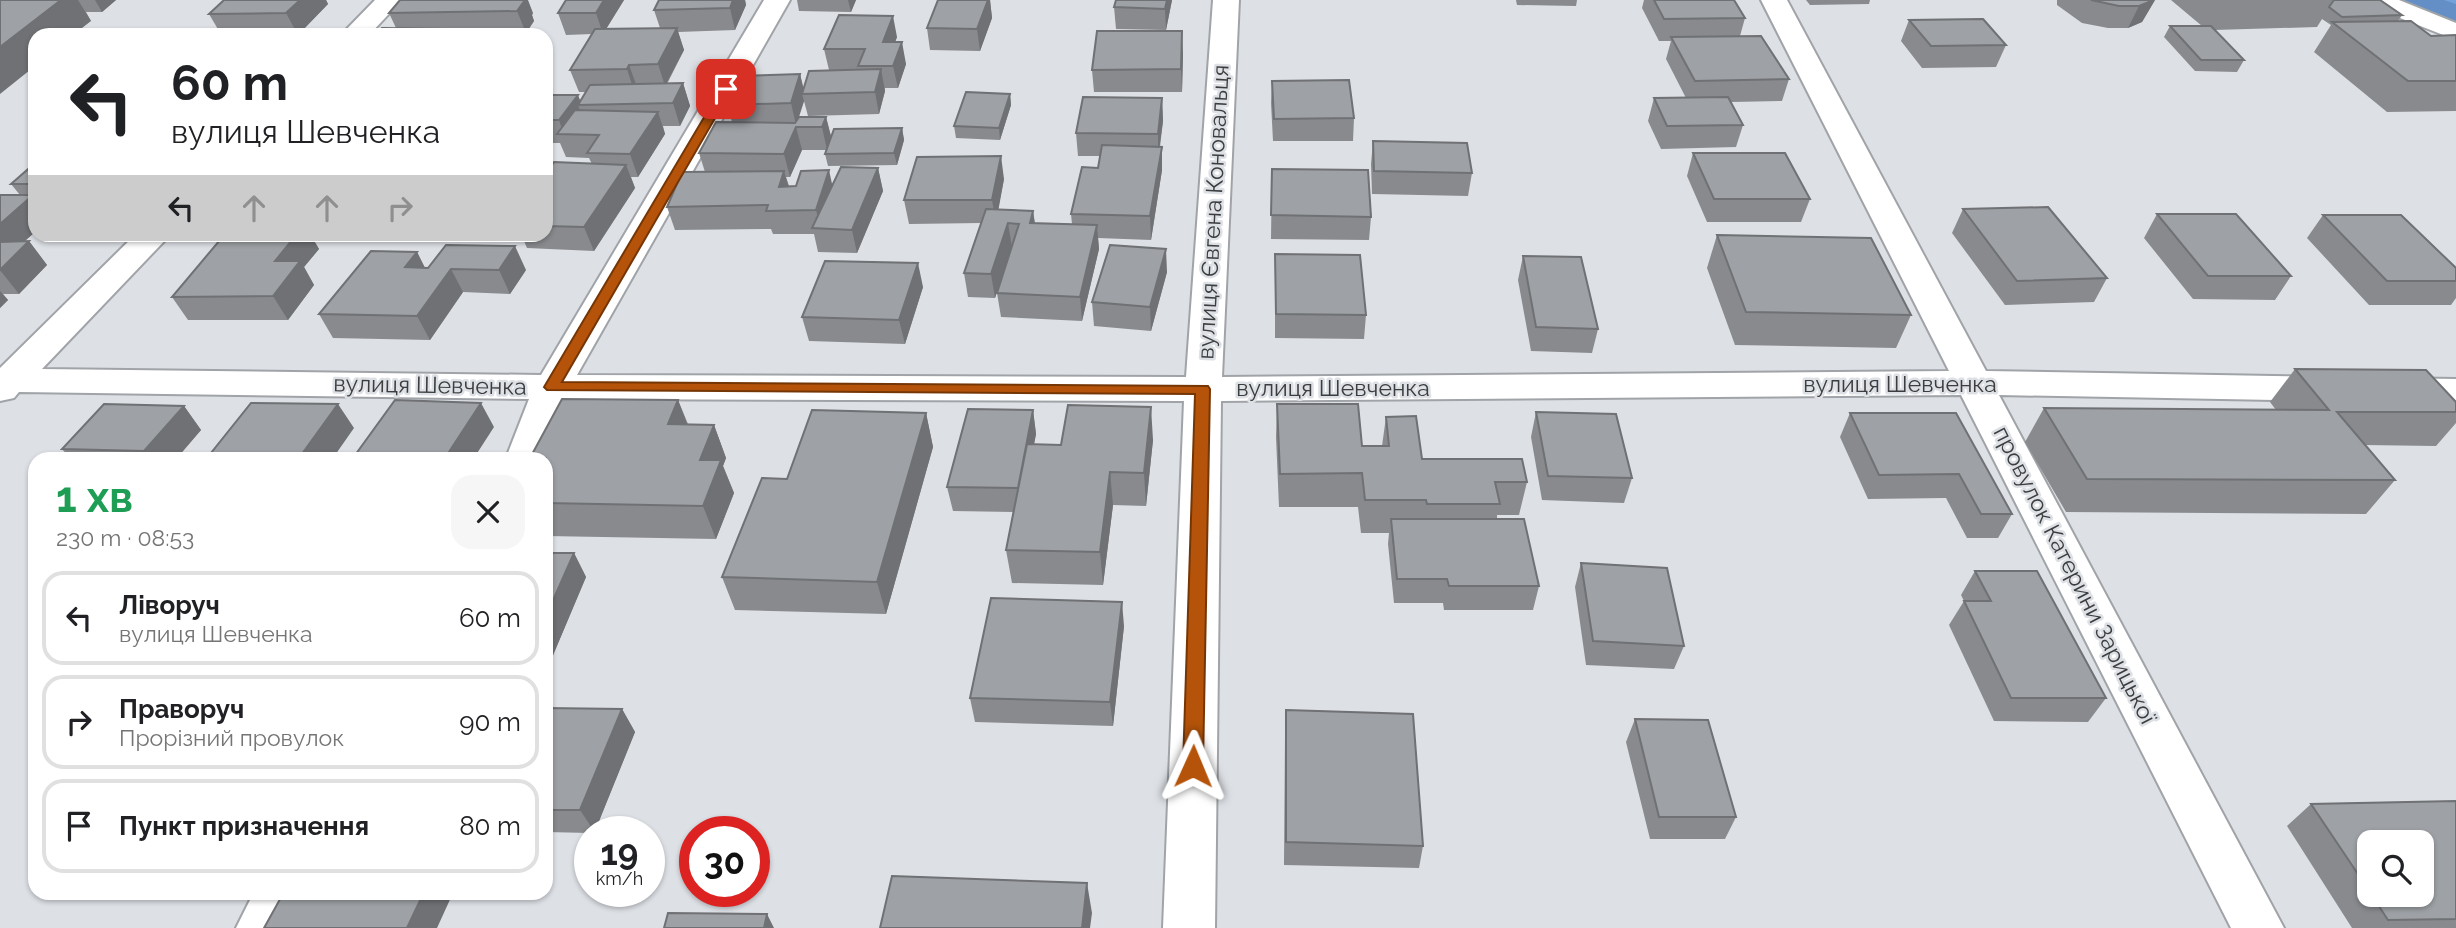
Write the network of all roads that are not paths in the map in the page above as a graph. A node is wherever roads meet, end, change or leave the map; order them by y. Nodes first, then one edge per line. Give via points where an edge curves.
1 (388, 0) edge
2 (776, 0) edge
3 (1226, 0) edge
4 (1774, 0) edge
5 (2376, 0) edge
6 (361, 28) edge
7 (2456, 32) edge
8 (147, 242) edge
9 (4, 383) edge
10 (1975, 383) junction
11 (552, 387) junction
12 (1203, 389) junction
13 (2456, 391) edge
14 (527, 452) edge
15 (278, 900) edge
16 (262, 928) edge
17 (1189, 928) edge
18 (2258, 928) edge

1 - 6 street
2 - 11 street
3 - 12 street, вулиця Євгена Коновальця
4 - 10 street, провулок Катерини Зарицької
5 - 7 street
8 - 9 street
9 - 11 street, вулиця Шевченка
10 - 12 street, вулиця Шевченка
10 - 13 street, вулиця Шевченка
10 - 18 street, провулок Катерини Зарицької
11 - 12 street, вулиця Шевченка
11 - 14 street
12 - 17 street, вулиця Євгена Коновальця
15 - 16 street

